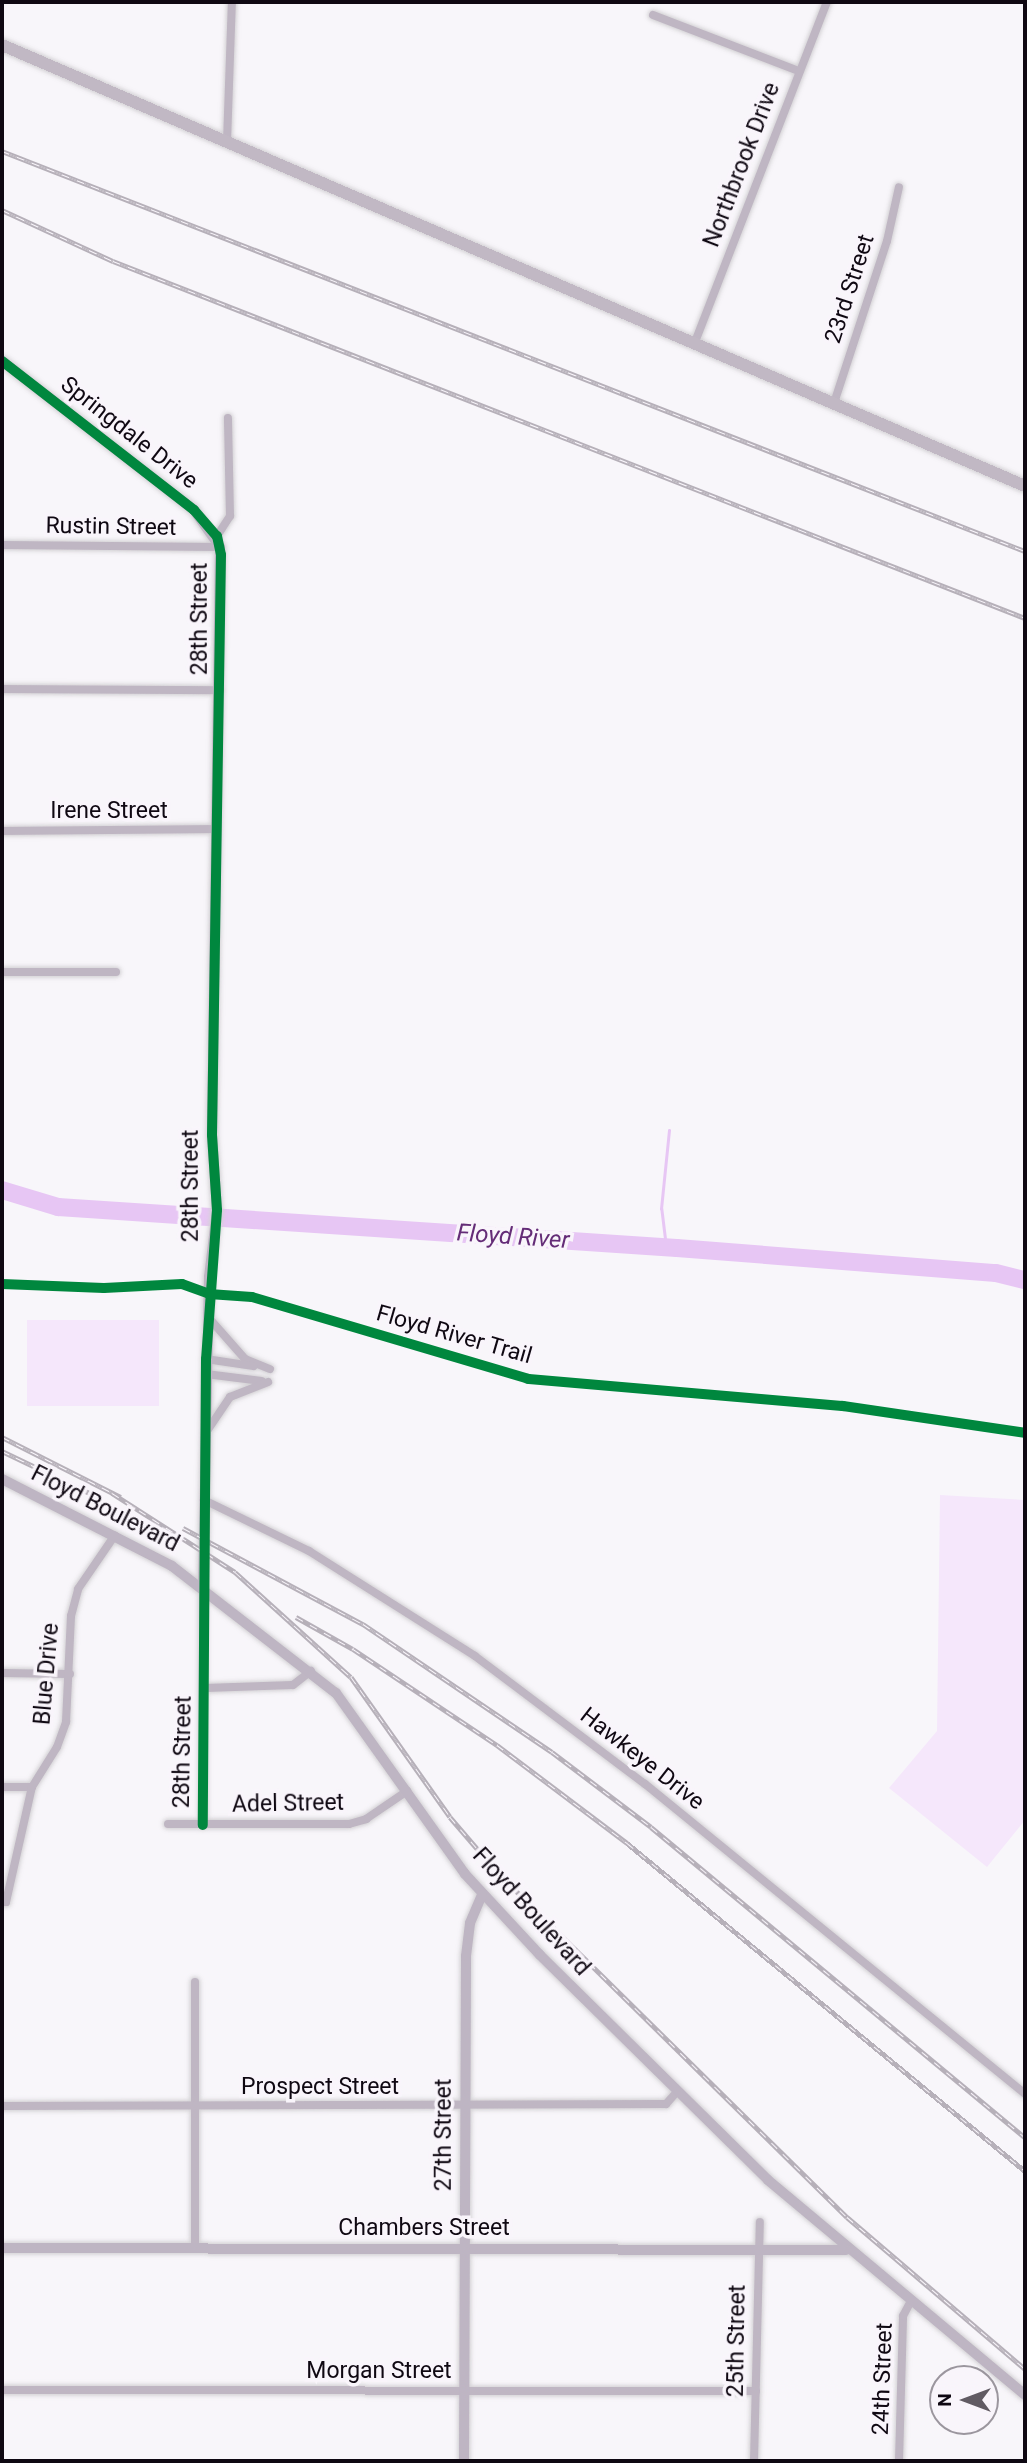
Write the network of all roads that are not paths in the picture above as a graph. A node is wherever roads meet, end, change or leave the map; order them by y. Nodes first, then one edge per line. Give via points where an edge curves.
1 (232, 2) edge
2 (827, 2) edge
3 (653, 15) dead end
4 (2, 45) edge
5 (799, 71) junction
6 (226, 142) junction
7 (898, 187) dead end
8 (695, 342) junction
9 (2, 361) edge
10 (834, 403) junction
11 (228, 418) dead end
12 (1025, 486) edge
13 (218, 542) junction
14 (2, 545) edge
15 (2, 689) edge
16 (220, 690) junction
17 (217, 829) junction
18 (2, 831) edge
19 (2, 972) edge
20 (116, 972) dead end
21 (208, 1317) junction
22 (206, 1359) junction
23 (206, 1374) junction
24 (206, 1433) junction
25 (2, 1479) edge
26 (204, 1500) junction
27 (115, 1535) junction
28 (203, 1586) junction
29 (311, 1671) junction
30 (2, 1673) edge
31 (70, 1674) junction
32 (205, 1688) junction
33 (2, 1787) edge
34 (32, 1787) junction
35 (407, 1791) junction
36 (168, 1824) dead end
37 (203, 1825) junction
38 (482, 1895) junction
39 (4, 1902) edge
40 (195, 1982) dead end
41 (676, 2093) junction
42 (1025, 2094) edge
43 (465, 2105) junction
44 (2, 2106) edge
45 (194, 2107) junction
46 (760, 2222) dead end
47 (2, 2248) edge
48 (195, 2249) junction
49 (465, 2249) junction
50 (758, 2250) junction
51 (846, 2250) junction
52 (911, 2301) junction
53 (2, 2390) edge
54 (464, 2390) junction
55 (756, 2391) junction
56 (1025, 2395) edge
57 (464, 2461) edge
58 (754, 2461) edge
59 (899, 2461) edge

1 - 6 street
2 - 5 street, Northbrook Drive
3 - 5 street
4 - 6 main road
5 - 8 street, Northbrook Drive
6 - 8 main road
7 - 10 street, 23rd Street via 887,241
8 - 10 main road
9 - 13 main road, Springdale Drive via 194,510
10 - 12 main road
11 - 13 street via 230,516
13 - 14 street, Rustin Street
13 - 16 main road, 28th Street
15 - 16 street
16 - 17 main road, 28th Street
17 - 18 street, Irene Street
17 - 21 main road, 28th Street via 212,1135 217,1210
19 - 20 street
21 - 22 main road, 28th Street
21 - 22 street via 245,1359 270,1369
22 - 23 main road, 28th Street
23 - 24 main road, 28th Street
23 - 24 street via 268,1382 230,1397
24 - 26 main road, 28th Street
25 - 27 main road, Floyd Boulevard
26 - 28 main road, 28th Street
26 - 42 street, Hawkeye Drive via 309,1551 475,1656 645,1784
27 - 28 main road, Floyd Boulevard
27 - 31 street, Blue Drive via 78,1589 71,1616
28 - 29 main road, Floyd Boulevard
28 - 32 street, 28th Street
29 - 32 street via 293,1685
29 - 35 main road, Floyd Boulevard via 336,1693
30 - 31 street
31 - 34 street, Blue Drive via 62,1737
32 - 37 street, 28th Street
33 - 34 street
34 - 39 street, Blue Drive
35 - 37 street, Adel Street via 366,1819 349,1824
35 - 38 main road, Floyd Boulevard
36 - 37 street, Adel Street
38 - 41 main road, Floyd Boulevard
38 - 43 main road, 27th Street via 470,1923 466,1956
40 - 45 street
41 - 43 street, Prospect Street via 666,2104
41 - 51 main road, Floyd Boulevard
43 - 45 street, Prospect Street
43 - 49 main road, 27th Street
44 - 45 street, Prospect Street
45 - 48 street
46 - 50 street, 25th Street
47 - 48 main road, Chambers Street
48 - 49 main road, Chambers Street
49 - 50 main road, Chambers Street
49 - 54 main road, 27th Street
50 - 51 main road, Chambers Street
50 - 55 street, 25th Street
51 - 52 main road, Floyd Boulevard
52 - 56 main road, Floyd Boulevard
52 - 59 street, 24th Street via 903,2316
53 - 54 street, Morgan Street
54 - 55 street, Morgan Street
54 - 57 main road, 27th Street
55 - 58 street, 25th Street

